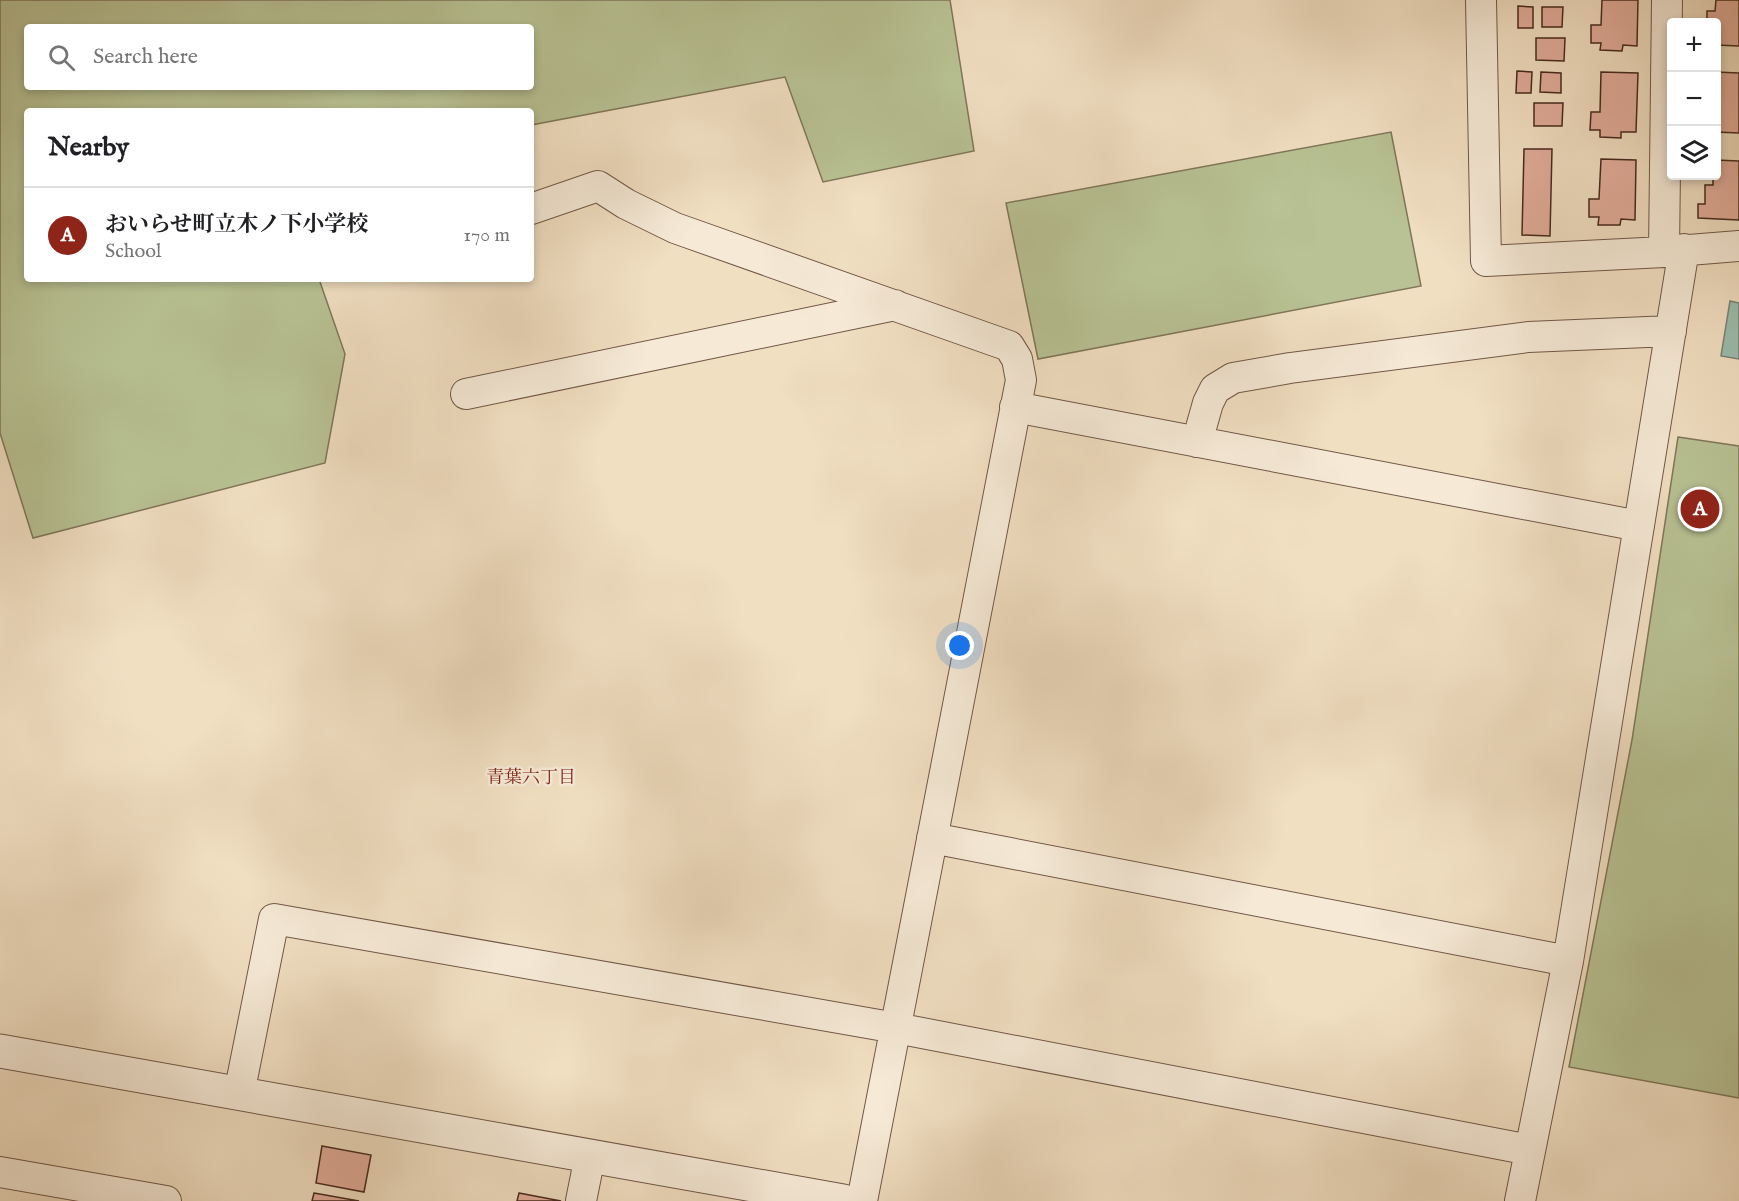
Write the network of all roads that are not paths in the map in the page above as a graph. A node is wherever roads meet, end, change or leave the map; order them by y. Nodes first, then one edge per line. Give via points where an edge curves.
1 (1481, 0) edge
2 (1667, 0) edge
3 (534, 208) edge
4 (1739, 246) edge
5 (1674, 251) junction
6 (895, 305) junction
7 (1671, 331) junction
8 (466, 394) dead end
9 (1015, 407) junction
10 (1197, 442) junction
11 (1639, 526) junction
12 (932, 838) junction
13 (1568, 961) junction
14 (896, 1028) junction
15 (0, 1051) edge
16 (239, 1094) junction
17 (1530, 1150) junction
18 (590, 1156) junction
19 (0, 1172) edge
20 (758, 1193) edge
21 (166, 1201) edge
22 (581, 1201) edge
23 (843, 1201) edge
24 (862, 1201) edge
25 (1520, 1201) edge

1 - 5 street via 1486,261
2 - 5 street
3 - 6 street via 598,186 675,228
4 - 5 street
5 - 7 street
6 - 8 street
6 - 9 street via 1010,346 1021,380
7 - 10 street via 1528,337 1233,378 1215,389
7 - 11 street
9 - 10 street
9 - 12 street
10 - 11 street
11 - 13 street
12 - 13 street
12 - 14 street
13 - 17 street
14 - 16 street via 274,919
14 - 17 street
14 - 24 street
15 - 16 street
16 - 18 street
17 - 25 street
18 - 20 street
18 - 22 street
19 - 21 street
20 - 23 street

